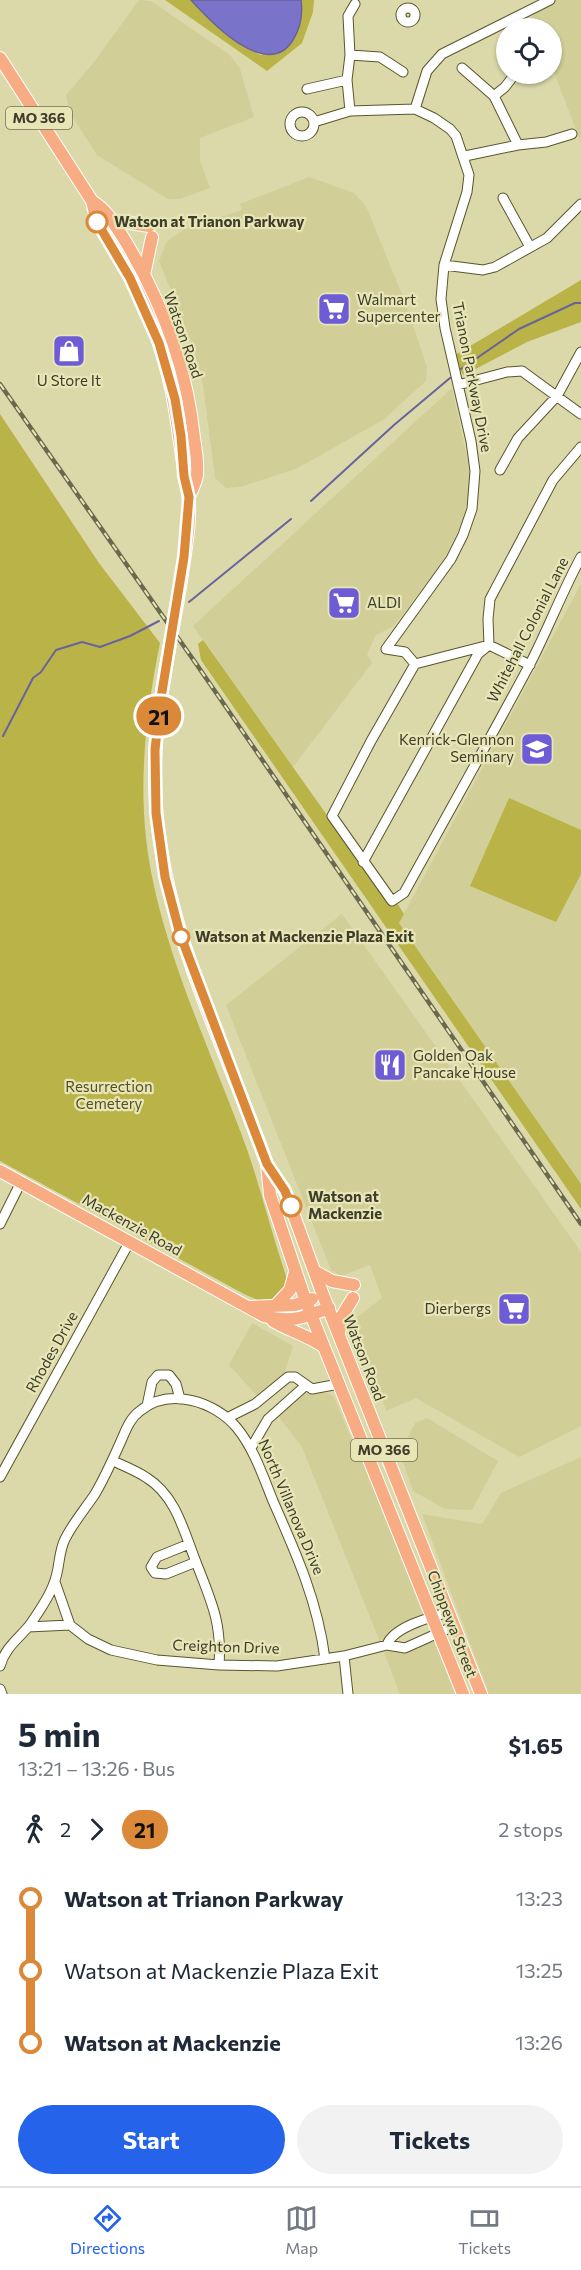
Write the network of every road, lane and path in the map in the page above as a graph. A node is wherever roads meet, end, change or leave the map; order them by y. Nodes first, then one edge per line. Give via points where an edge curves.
1 (550, 0) edge
2 (355, 4) dead end
3 (350, 55) junction
4 (0, 58) edge
5 (462, 68) dead end
6 (403, 72) dead end
7 (347, 81) junction
8 (507, 84) edge
9 (307, 89) dead end
10 (494, 96) junction
11 (415, 109) junction
12 (350, 111) junction
13 (314, 122) dead end
14 (572, 134) dead end
15 (518, 145) junction
16 (465, 156) junction
17 (503, 198) dead end
18 (92, 201) junction
19 (581, 204) edge
20 (112, 220) junction
21 (530, 247) junction
22 (444, 265) junction
23 (144, 276) junction
24 (581, 352) edge
25 (458, 385) junction
26 (557, 396) junction
27 (581, 414) edge
28 (581, 447) edge
29 (500, 470) dead end
30 (189, 497) junction
31 (581, 557) edge
32 (489, 645) junction
33 (415, 664) junction
34 (530, 665) junction
35 (363, 862) junction
36 (267, 1164) junction
37 (0, 1171) edge
38 (21, 1182) junction
39 (0, 1224) edge
40 (130, 1241) junction
41 (296, 1270) junction
42 (316, 1272) junction
43 (323, 1295) junction
44 (306, 1302) junction
45 (275, 1306) junction
46 (248, 1307) junction
47 (328, 1308) junction
48 (312, 1314) junction
49 (264, 1316) junction
50 (339, 1334) junction
51 (325, 1347) junction
52 (339, 1384) junction
53 (305, 1386) junction
54 (180, 1399) junction
55 (147, 1406) junction
56 (227, 1418) junction
57 (251, 1448) junction
58 (5, 1459) edge
59 (113, 1461) junction
60 (0, 1477) edge
61 (189, 1544) junction
62 (196, 1562) junction
63 (413, 1564) joint
64 (430, 1565) joint
65 (55, 1582) junction
66 (449, 1612) junction
67 (433, 1616) junction
68 (70, 1625) junction
69 (454, 1626) junction
70 (28, 1627) junction
71 (440, 1633) junction
72 (387, 1645) junction
73 (344, 1656) junction
74 (325, 1659) junction
75 (219, 1665) junction
76 (0, 1666) edge
77 (0, 1689) edge
78 (2, 1694) edge
79 (348, 1694) edge
80 (463, 1694) edge
81 (481, 1694) edge

1 - 11 street via 442,54 427,71
2 - 3 street via 348,16
3 - 6 street via 380,57
3 - 7 street
4 - 18 main road, Watson Road / MO 366
5 - 10 street
7 - 9 street
7 - 12 street
8 - 10 street
10 - 15 street
11 - 12 street
11 - 16 street, Trianon Parkway Drive via 450,129
12 - 13 street
14 - 15 street
15 - 16 street
16 - 22 street, Trianon Parkway Drive via 467,192
17 - 21 street
18 - 20 main road, Watson Road / MO 366 via 105,209
18 - 30 main road, Watson Road / MO 366 via 95,219 138,293 165,362
19 - 21 street via 547,238
20 - 23 main road, Watson Road / MO 366
20 - 23 main road via 151,232
21 - 22 street via 483,270
22 - 25 street, Trianon Parkway Drive via 441,298
23 - 30 main road, Watson Road / MO 366 via 175,346 189,398 197,477
24 - 26 street
25 - 26 street via 522,371
25 - 33 street, Trianon Parkway Drive via 475,471 472,509 451,560 386,649 405,652
26 - 27 street
26 - 29 street via 518,438
28 - 32 street via 553,480 490,599
30 - 36 main road, Watson Road / MO 366 via 184,557 155,750 158,836 180,934
31 - 34 street, Whitehall Colonial Lane
32 - 33 street
32 - 34 street
32 - 35 street via 478,654
33 - 35 street via 332,816
34 - 35 street, Whitehall Colonial Lane via 404,893 392,901
36 - 41 main road, Watson Road / MO 366 via 270,1195
36 - 42 main road, Watson Road / MO 366 via 285,1191
37 - 38 main road, Mackenzie Road
38 - 39 street
38 - 40 main road, Mackenzie Road
40 - 46 main road, Mackenzie Road
40 - 58 street, Rhodes Drive
41 - 44 main road, Watson Road / MO 366
41 - 45 main road via 290,1290
42 - 43 main road, Watson Road / MO 366
42 - 50 main road via 353,1291
43 - 44 main road
43 - 47 main road, Watson Road / MO 366
44 - 45 main road
44 - 48 main road, Watson Road / MO 366
45 - 46 main road
46 - 49 main road, Mackenzie Road
47 - 48 main road, Mackenzie Road
47 - 50 main road, Watson Road / MO 366
48 - 49 main road, Mackenzie Road via 288,1321
48 - 51 main road, Watson Road / MO 366
49 - 51 main road
50 - 64 main road, Watson Road / MO 366
51 - 52 main road, Watson Road / MO 366
52 - 53 street via 322,1389
52 - 63 main road, Watson Road / MO 366
53 - 56 street via 295,1377 288,1377 255,1404
53 - 57 street via 268,1419
54 - 55 street, North Villanova Drive via 160,1399
54 - 55 street via 172,1378 158,1375 152,1382
54 - 56 street, North Villanova Drive
55 - 59 street via 129,1422
56 - 57 street, North Villanova Drive
57 - 74 street, North Villanova Drive via 312,1594
58 - 60 street, Rhodes Drive
59 - 61 street via 147,1478 164,1493
59 - 65 street via 65,1539
61 - 62 street
61 - 62 street via 157,1557 151,1567 160,1574
62 - 75 street via 217,1618
63 - 67 main road, Chippewa Street / MO 366
64 - 66 main road, Chippewa Street / MO 366
65 - 68 street
65 - 70 street
66 - 67 street, Creighton Drive
66 - 69 main road, Chippewa Street / MO 366
67 - 71 main road, Chippewa Street / MO 366
67 - 72 street, Creighton Drive via 393,1634
68 - 70 street
68 - 75 street, Creighton Drive via 111,1650 156,1660
69 - 71 street, Creighton Drive
69 - 81 main road, Chippewa Street / MO 366
70 - 76 street via 12,1642
71 - 72 street, Creighton Drive via 405,1648
71 - 80 main road, Chippewa Street / MO 366
72 - 73 street, Creighton Drive
73 - 74 street, Creighton Drive
73 - 79 street
74 - 75 street, Creighton Drive via 277,1666
77 - 78 street

